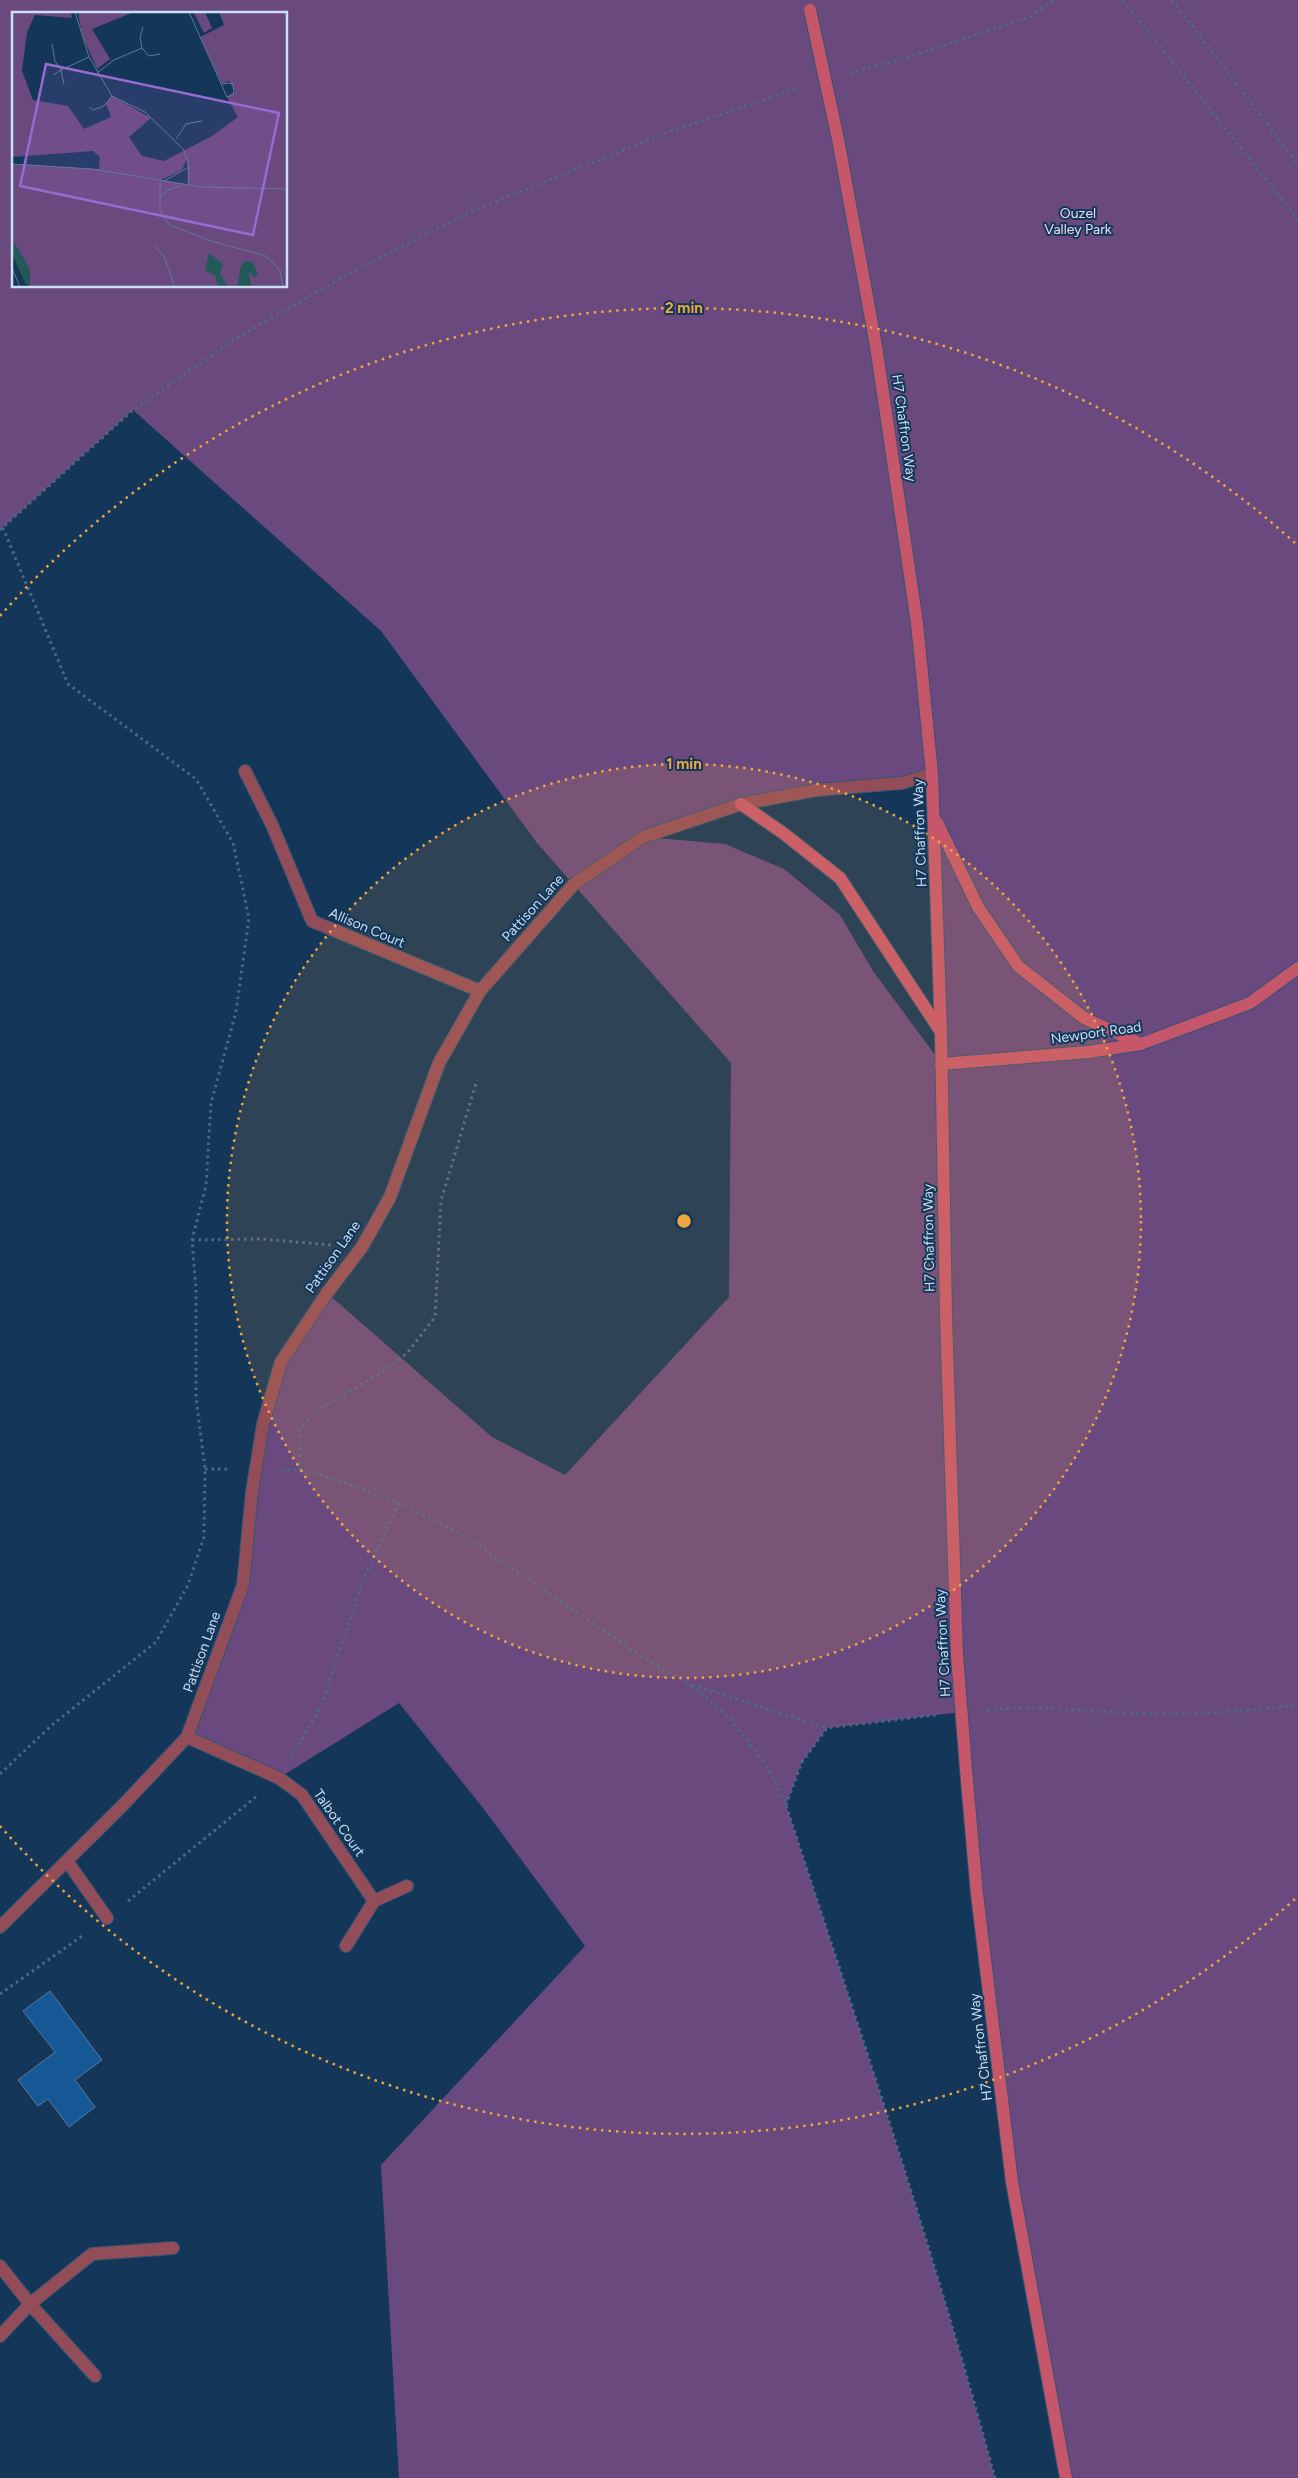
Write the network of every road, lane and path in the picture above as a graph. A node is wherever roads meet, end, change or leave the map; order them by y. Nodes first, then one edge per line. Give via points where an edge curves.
1 (1053, 0) edge
2 (1123, 0) edge
3 (1172, 0) edge
4 (808, 5) edge
5 (848, 74) dead end
6 (810, 85) dead end
7 (1298, 164) edge
8 (1298, 220) edge
9 (2, 529) edge
10 (245, 771) dead end
11 (932, 774) junction
12 (741, 804) junction
13 (935, 817) junction
14 (1298, 968) edge
15 (480, 991) junction
16 (941, 1032) junction
17 (1141, 1044) junction
18 (942, 1064) junction
19 (477, 1080) dead end
20 (192, 1240) junction
21 (362, 1247) junction
22 (256, 1468) junction
23 (206, 1469) junction
24 (300, 1470) junction
25 (689, 1684) junction
26 (1298, 1705) edge
27 (980, 1710) dead end
28 (944, 1714) dead end
29 (827, 1728) junction
30 (187, 1737) junction
31 (0, 1774) edge
32 (786, 1805) junction
33 (67, 1861) junction
34 (407, 1886) dead end
35 (374, 1900) junction
36 (107, 1918) dead end
37 (0, 1927) edge
38 (346, 1946) dead end
39 (173, 2248) dead end
40 (0, 2266) edge
41 (30, 2304) junction
42 (0, 2336) edge
43 (95, 2376) dead end
44 (995, 2478) edge
45 (1066, 2478) edge

1 - 5 path via 1030,17
2 - 8 path
3 - 7 path
4 - 11 street, H7 Chaffron Way, bridge via 838,139 876,346 916,623
6 - 9 path via 664,134 470,212 354,271 235,339 133,410
9 - 20 path via 68,684 196,779 234,844 249,918 236,1012 211,1103 206,1184
10 - 15 street, Allison Court via 272,825 312,921
11 - 12 street, Pattison Lane via 902,783 816,790
11 - 13 street, H7 Chaffron Way
12 - 15 street, Pattison Lane via 643,837 574,884
12 - 16 street via 840,878
13 - 16 street, H7 Chaffron Way
13 - 17 street via 978,908 1018,966 1084,1018
14 - 17 street, Newport Road via 1250,1003
15 - 21 street, Pattison Lane via 439,1063 390,1197
16 - 18 street, H7 Chaffron Way
17 - 18 street, Newport Road via 1088,1052
18 - 45 street, H7 Chaffron Way, bridge via 946,1326 957,1655 967,1781 977,1894 1012,2182
19 - 24 path via 441,1201 435,1317 408,1352 386,1370 318,1410 299,1429
20 - 21 path via 262,1240
20 - 23 path via 196,1289 196,1397
21 - 22 street, Pattison Lane via 281,1362 263,1424
22 - 23 path
22 - 24 path
22 - 30 street, Pattison Lane via 243,1585
23 - 31 path via 204,1537 188,1585 156,1642 52,1725
24 - 25 path via 344,1482 399,1503 458,1532 632,1650
25 - 29 path
25 - 32 path via 730,1718 768,1768
26 - 27 path via 1248,1711 1165,1714 1017,1707
28 - 29 path
29 - 32 path via 802,1762
30 - 33 street, Pattison Lane
30 - 35 street, Talbot Court via 279,1778 302,1795
32 - 44 path via 892,2127 962,2353
33 - 36 street
33 - 37 street, Pattison Lane
34 - 35 street
35 - 38 street
39 - 41 street via 92,2254
40 - 41 street
41 - 42 street
41 - 43 street

